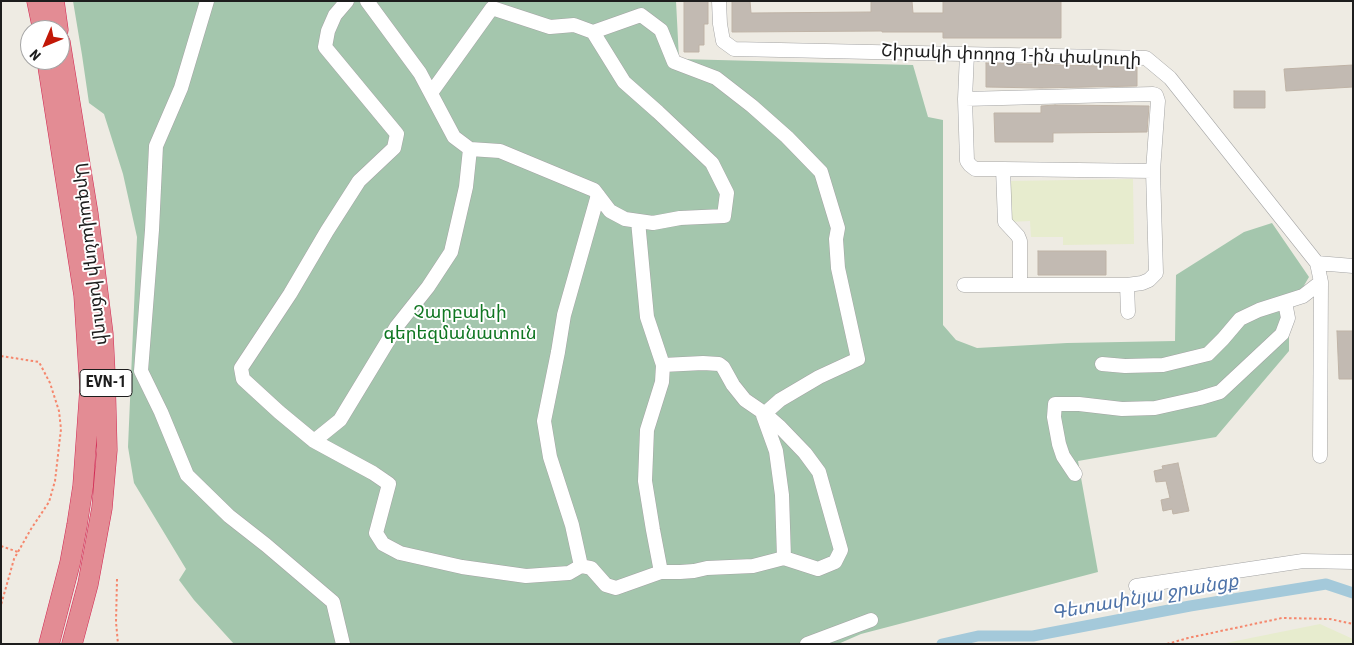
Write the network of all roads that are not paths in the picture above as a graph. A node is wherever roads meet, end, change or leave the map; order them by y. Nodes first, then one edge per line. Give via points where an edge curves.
1 (38, 1) edge
2 (54, 1) edge
3 (206, 1) edge
4 (347, 1) edge
5 (367, 1) edge
6 (719, 1) edge
7 (41, 20) edge
8 (57, 20) edge
9 (593, 32) junction
10 (967, 54) junction
11 (50, 70) edge
12 (65, 70) edge
13 (431, 93) junction
14 (965, 99) junction
15 (470, 149) junction
16 (1003, 169) junction
17 (1154, 171) junction
18 (598, 195) junction
19 (638, 221) junction
20 (1317, 262) junction
21 (1353, 266) edge
22 (1322, 282) junction
23 (964, 285) dead end
24 (1020, 285) junction
25 (1127, 285) junction
26 (1285, 302) junction
27 (1128, 312) dead end
28 (1102, 364) dead end
29 (663, 366) junction
30 (764, 413) junction
31 (314, 441) junction
32 (1320, 456) dead end
33 (1075, 474) dead end
34 (784, 558) junction
35 (1353, 562) edge
36 (581, 566) junction
37 (661, 572) junction
38 (1136, 586) dead end
39 (872, 620) dead end
40 (49, 644) edge
41 (72, 644) edge
42 (343, 644) edge
43 (807, 644) edge

1 - 7 highway
2 - 8 highway
3 - 42 street via 182,88 156,146 141,371 187,475 229,516 333,602
4 - 31 street via 335,15 326,47 397,134 394,148 359,181 241,368 243,379
5 - 13 street
6 - 10 street, Շիրակի փողոց 1-ին փակուղի via 723,41 734,49
9 - 13 street via 574,25 550,27 492,8
9 - 19 street via 624,82 712,163 727,193 724,216 654,223
9 - 30 street via 641,15 661,30 674,62 716,78 787,137 820,172 838,228 838,268 858,359 819,377
10 - 14 street
10 - 20 street, Շիրակի փողոց 1-ին փակուղի via 1146,58 1170,78
11 - 40 highway, Արգավանդի խճուղի / EVN-1 via 84,295 90,388 77,525
12 - 41 highway, Արգավանդի խճուղի / EVN-1 via 88,214 102,334 107,450 92,566
13 - 15 street via 454,137
14 - 16 street via 967,161 975,169
14 - 17 street via 1156,95
15 - 18 street via 500,151 594,190
15 - 31 street via 466,188 452,252 397,326 340,420
16 - 17 street
16 - 24 street via 1005,222 1020,241
17 - 25 street via 1156,273 1142,283
18 - 19 street via 610,211
18 - 36 street via 564,315 544,420 550,457 572,525
19 - 29 street via 647,317
20 - 21 street
20 - 22 street, Շիրակի փողոց 1-ին փակուղի
22 - 26 street via 1304,296
22 - 32 street, Շիրակի փողոց 1-ին փակուղի
23 - 24 street
24 - 25 street
25 - 27 street
26 - 28 street via 1240,320 1208,354 1163,365
26 - 33 street via 1288,318 1282,334 1220,392 1155,408 1055,404 1059,444
29 - 30 street via 719,364 745,400
29 - 37 street via 662,382 647,430 645,481
30 - 34 street via 776,451 782,495
30 - 34 street via 805,453 819,472 841,550 835,562 818,569
31 - 36 street via 389,484 376,533 383,544 400,553 462,567 526,576 569,573
34 - 37 street via 753,566
35 - 38 street via 1303,561
36 - 37 street via 591,568 606,585 616,588
39 - 43 street

